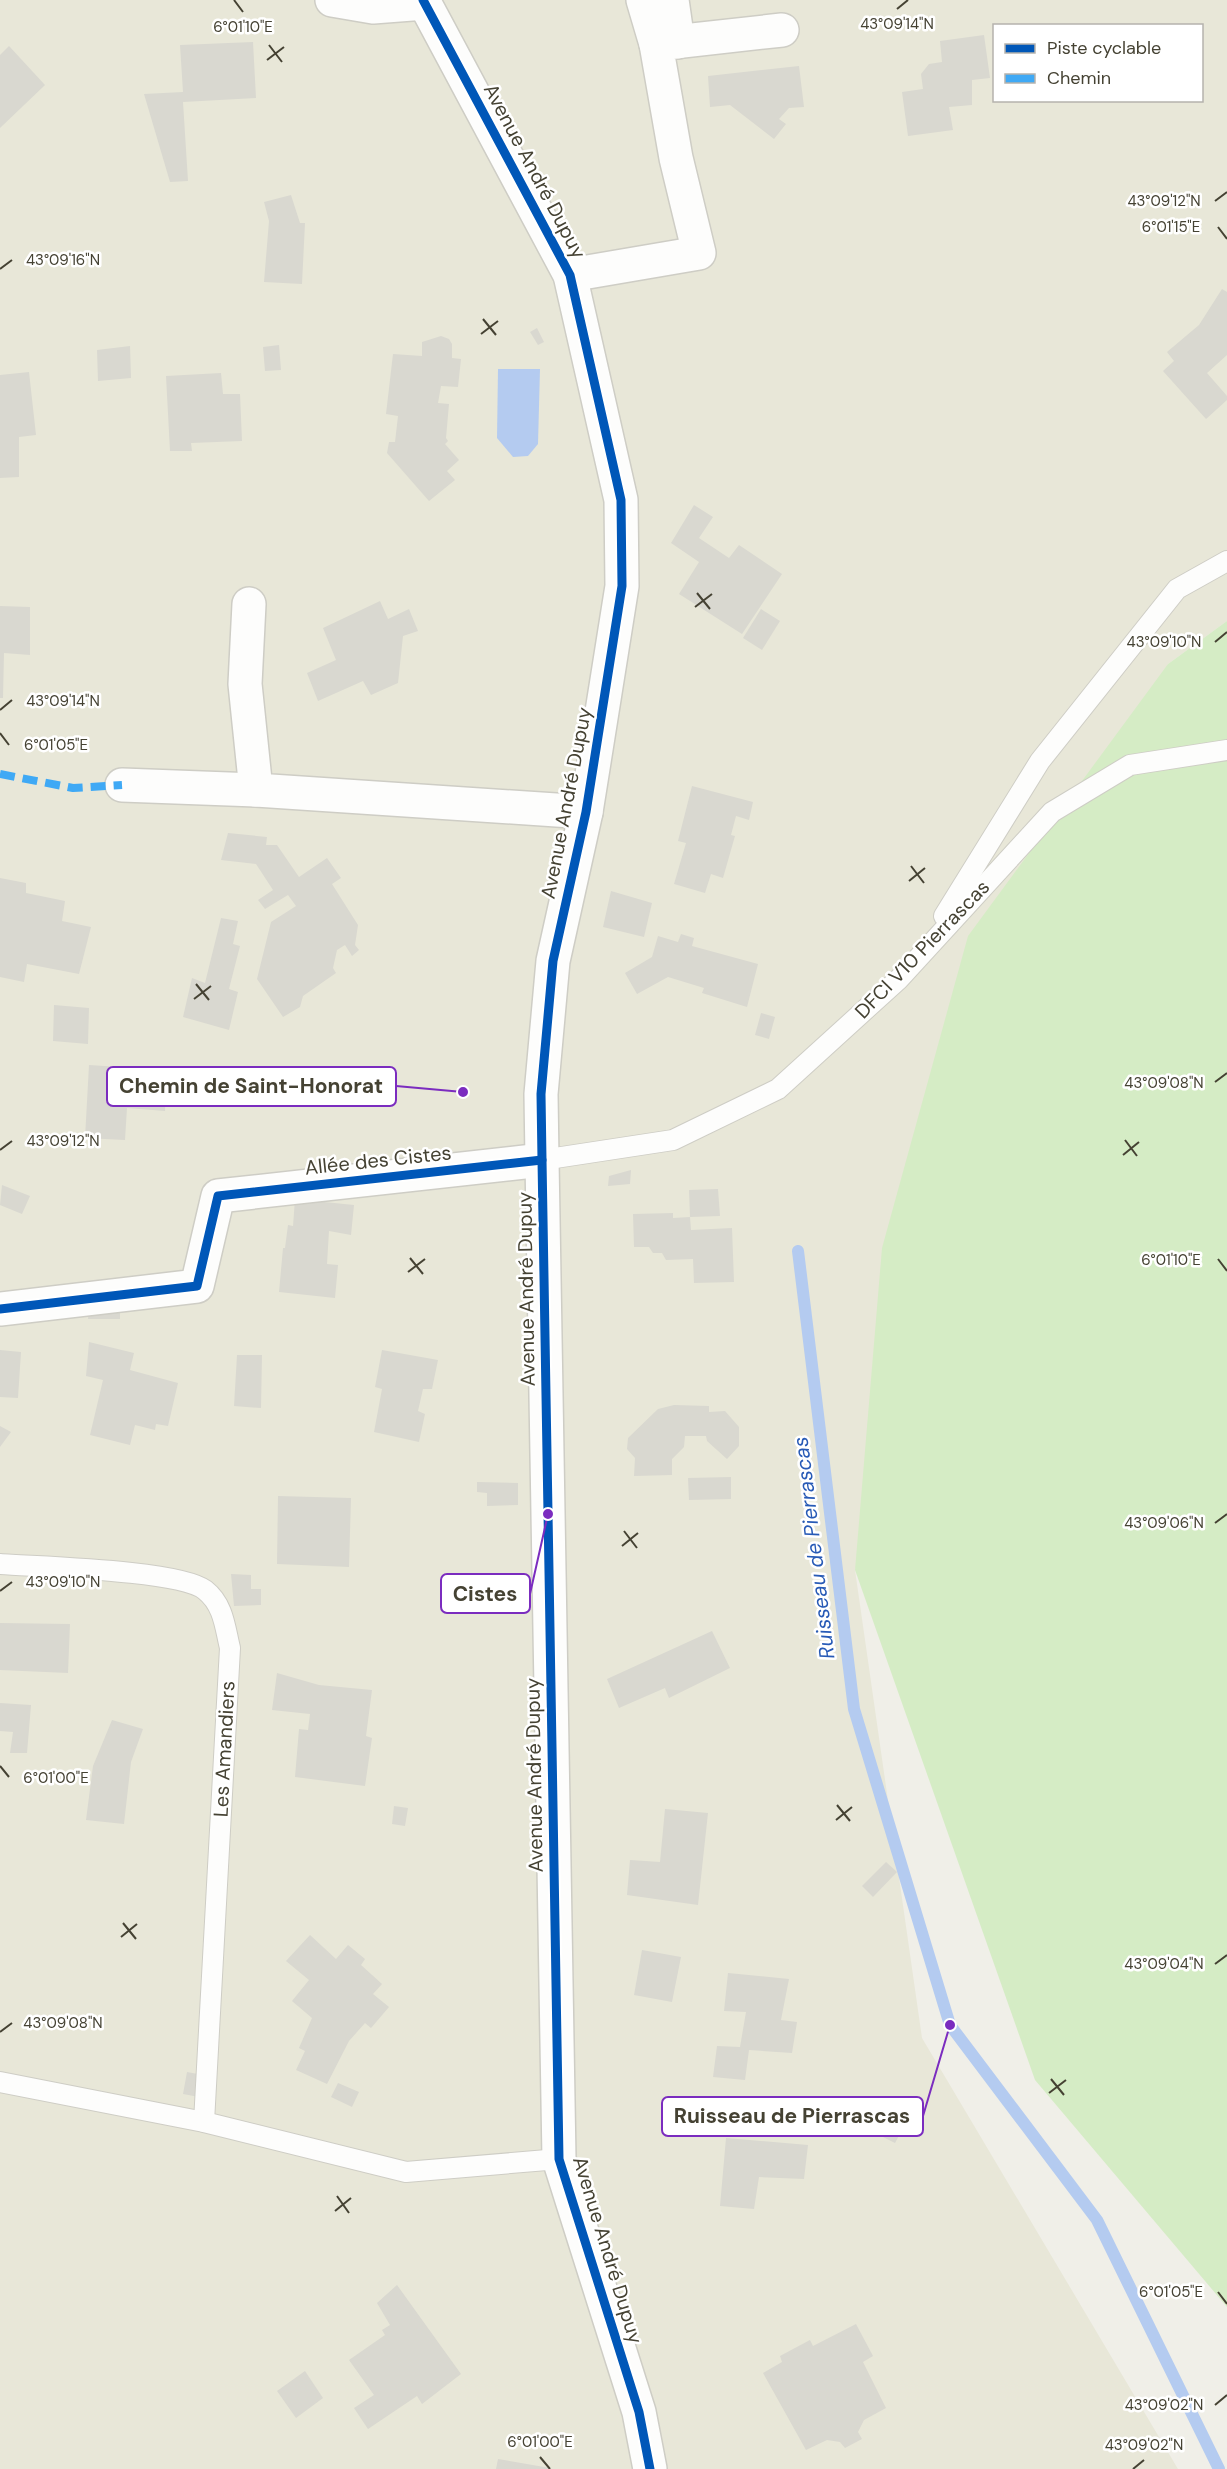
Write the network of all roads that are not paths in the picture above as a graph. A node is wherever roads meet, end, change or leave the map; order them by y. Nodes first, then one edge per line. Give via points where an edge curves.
1 (332, 0) edge
2 (643, 0) edge
3 (672, 0) edge
4 (424, 2) edge
5 (782, 30) dead end
6 (667, 43) junction
7 (570, 275) junction
8 (1227, 561) edge
9 (249, 604) dead end
10 (1227, 750) edge
11 (122, 785) dead end
12 (256, 790) junction
13 (586, 812) junction
14 (920, 955) junction
15 (542, 1160) junction
16 (0, 1309) edge
17 (0, 1564) edge
18 (0, 2082) edge
19 (204, 2122) junction
20 (559, 2159) junction
21 (650, 2469) edge

1 - 4 street via 373,7
2 - 6 street
3 - 6 street
4 - 7 street, Avenue André Dupuy
5 - 6 street
6 - 7 street via 676,158 699,253
7 - 13 street, Avenue André Dupuy via 621,500 622,586
8 - 14 lane via 1177,589 1040,761
9 - 12 street via 245,684
10 - 14 lane, DFCI V10 Pierrascas via 1130,765 1052,812
11 - 12 street
12 - 13 street
13 - 15 street, Avenue André Dupuy via 554,961 541,1094
14 - 15 lane, DFCI V10 Pierrascas via 899,979 778,1089 672,1140
15 - 16 street, Allée des Cistes via 218,1196 197,1286
15 - 20 street, Avenue André Dupuy
17 - 19 lane, Les Amandiers via 177,1580 205,1590 221,1609 230,1648
18 - 19 lane
19 - 20 lane via 406,2172
20 - 21 street, Avenue André Dupuy via 639,2412

